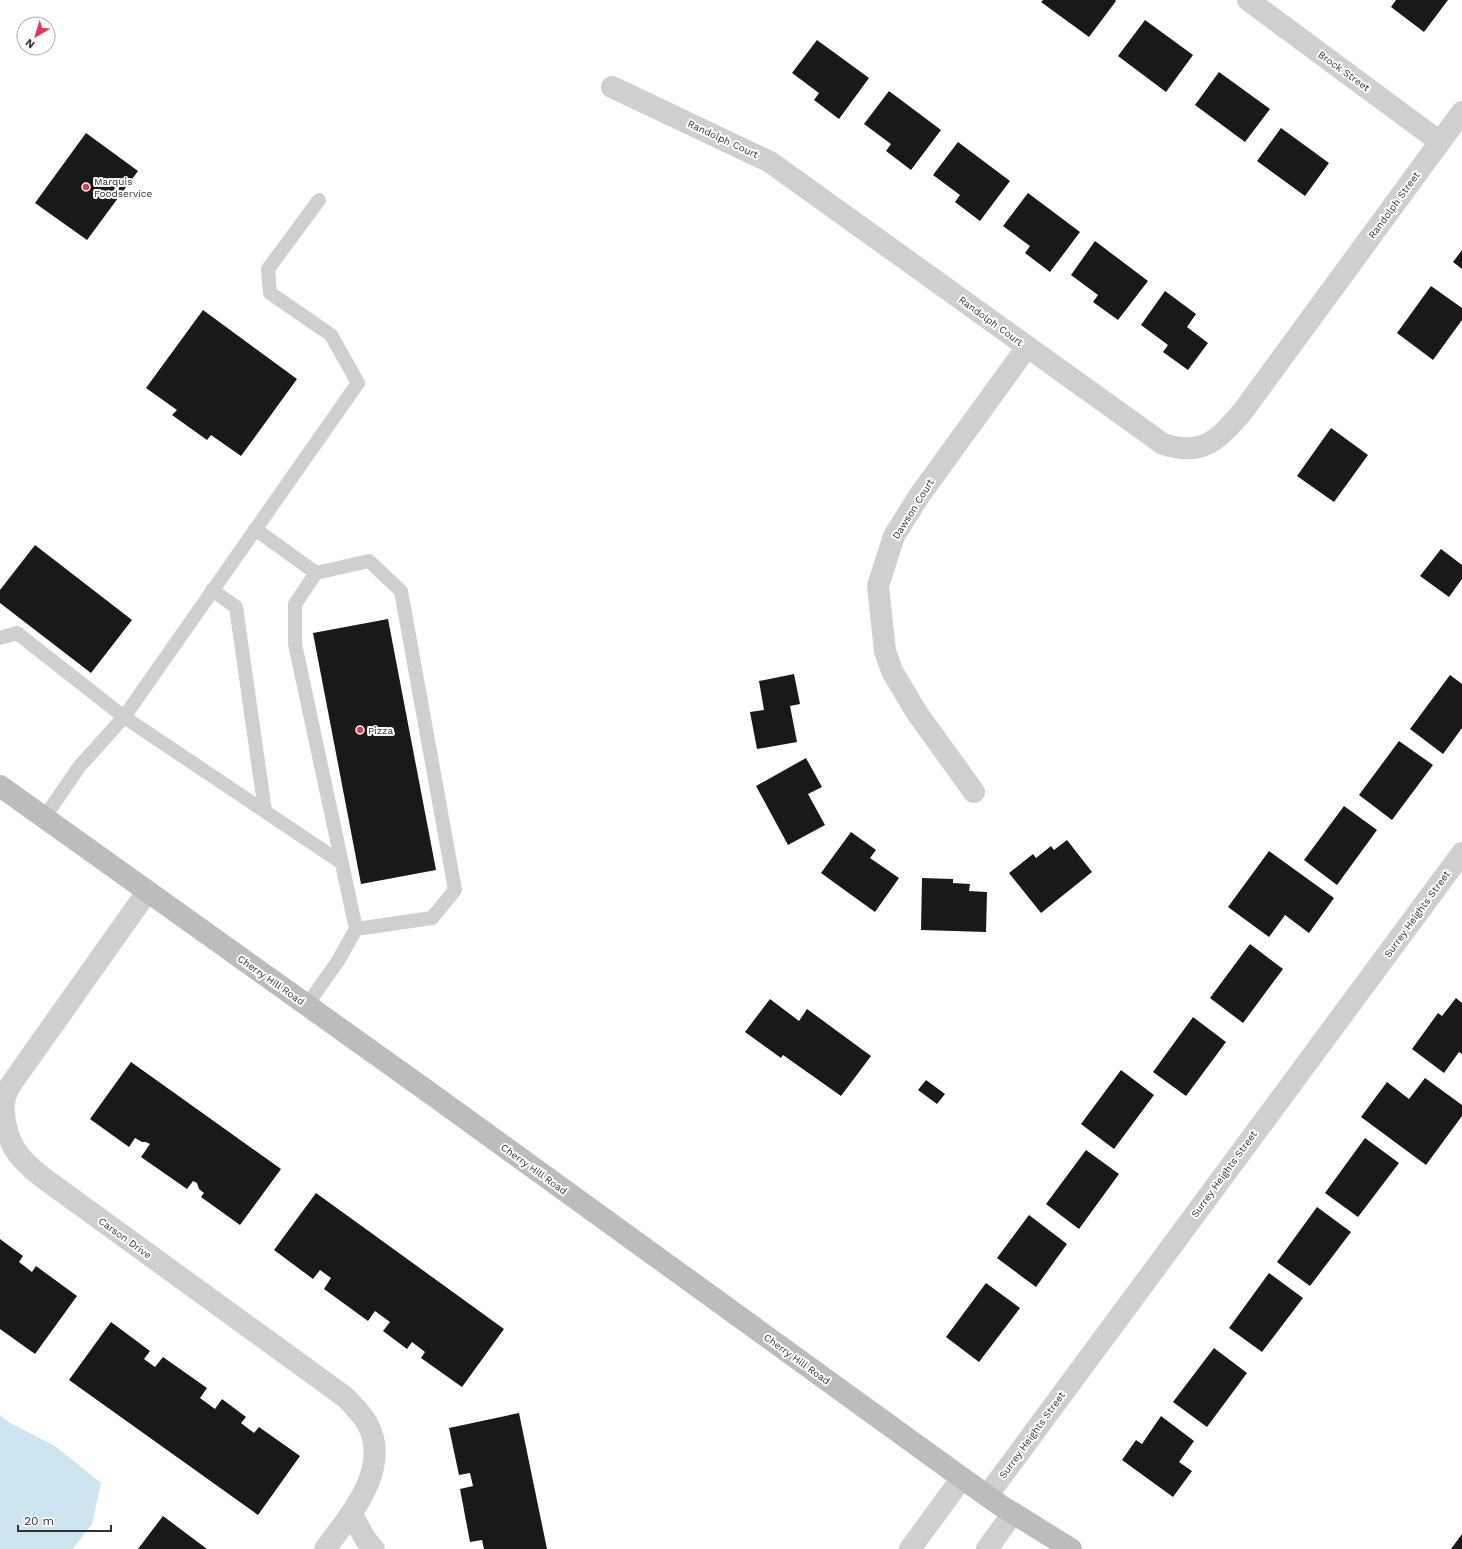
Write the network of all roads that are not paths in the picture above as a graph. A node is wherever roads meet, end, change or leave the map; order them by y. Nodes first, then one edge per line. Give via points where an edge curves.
1 (1248, 0) edge
2 (612, 87) dead end
3 (1462, 112) edge
4 (1440, 142) junction
5 (319, 200) dead end
6 (1326, 298) joint
7 (1027, 348) junction
8 (255, 529) junction
9 (316, 573) junction
10 (212, 590) junction
11 (0, 638) edge
12 (124, 717) junction
13 (0, 786) edge
14 (974, 792) dead end
15 (265, 811) junction
16 (44, 818) junction
17 (1462, 852) edge
18 (342, 862) junction
19 (147, 892) junction
20 (356, 929) junction
21 (307, 1005) junction
22 (962, 1478) junction
23 (987, 1496) junction
24 (1013, 1513) junction
25 (351, 1514) junction
26 (325, 1549) edge
27 (374, 1549) edge
28 (910, 1549) edge
29 (987, 1549) edge
30 (1071, 1549) edge

1 - 4 street, Brock Street
2 - 7 street, Randolph Court via 770,162
3 - 4 street, Randolph Street
4 - 6 street, Randolph Street
5 - 8 lane via 268,269 270,293 331,336 358,383
6 - 7 street, Randolph Court via 1243,411 1213,442 1200,447 1188,449 1163,444
7 - 14 street, Dawson Court via 919,496 894,536 878,586 885,650 892,671 917,713
8 - 9 lane
8 - 10 lane
9 - 18 lane via 295,604 296,644
9 - 20 lane via 369,561 401,591 455,890 432,918
10 - 12 lane
10 - 15 lane via 236,607
11 - 12 lane via 17,634
12 - 15 lane
12 - 16 lane via 79,767
13 - 16 main road, Cherry Hill Road
15 - 18 lane
16 - 19 main road, Cherry Hill Road
17 - 23 street, Surrey Heights Street
18 - 20 lane
19 - 21 main road, Cherry Hill Road
19 - 25 street, Carson Drive via 14,1080 6,1094 3,1112 7,1135 12,1146 42,1177 345,1397 357,1409 367,1423 374,1443 374,1467 366,1489
20 - 21 lane via 338,961
21 - 22 main road, Cherry Hill Road
22 - 23 main road, Cherry Hill Road
22 - 28 street
23 - 24 main road, Cherry Hill Road
24 - 29 street
24 - 30 main road, Cherry Hill Road
25 - 26 street, Carson Drive
25 - 27 street

